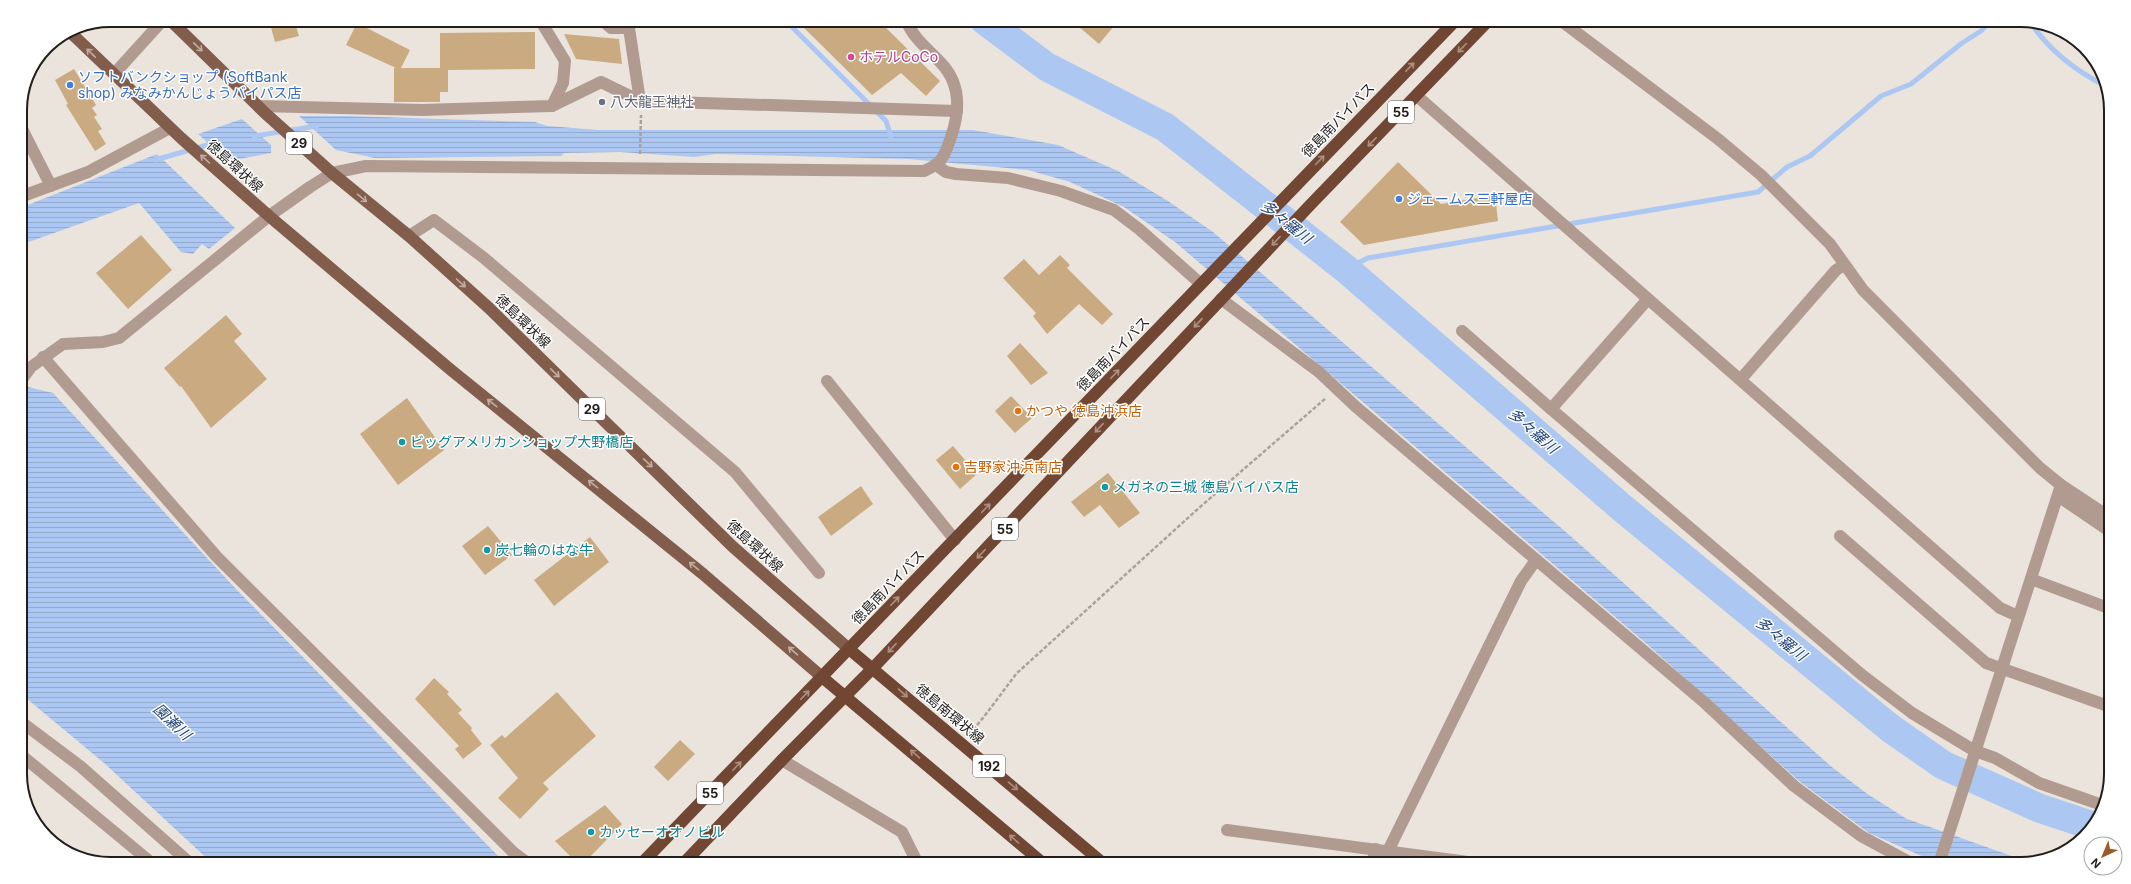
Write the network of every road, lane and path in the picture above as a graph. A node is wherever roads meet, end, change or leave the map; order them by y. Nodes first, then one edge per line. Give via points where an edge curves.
1 (157, 27) edge
2 (177, 27) edge
3 (544, 27) edge
4 (610, 27) edge
5 (909, 27) edge
6 (1449, 27) edge
7 (1482, 27) edge
8 (1569, 27) edge
9 (74, 36) edge
10 (114, 74) junction
11 (1417, 96) junction
12 (552, 106) junction
13 (641, 107) junction
14 (262, 109) junction
15 (956, 116) junction
16 (170, 128) junction
17 (27, 139) edge
18 (640, 156) dead end
19 (940, 162) junction
20 (332, 174) junction
21 (51, 186) junction
22 (27, 195) edge
23 (269, 216) junction
24 (409, 236) junction
25 (1844, 265) junction
26 (1204, 281) junction
27 (1223, 297) junction
28 (1648, 299) junction
29 (1462, 331) dead end
30 (44, 357) junction
31 (27, 370) edge
32 (1740, 379) junction
33 (827, 381) dead end
34 (1336, 389) junction
35 (1552, 409) junction
36 (2060, 490) junction
37 (2104, 514) edge
38 (2104, 526) edge
39 (1840, 536) dead end
40 (955, 540) junction
41 (1536, 560) junction
42 (818, 573) dead end
43 (2030, 579) junction
44 (2104, 606) edge
45 (2018, 616) junction
46 (849, 649) junction
47 (873, 668) junction
48 (2003, 669) junction
49 (822, 677) junction
50 (846, 696) junction
51 (2104, 705) edge
52 (27, 726) edge
53 (961, 742) junction
54 (1973, 755) junction
55 (27, 760) edge
56 (782, 760) junction
57 (2099, 804) edge
58 (1227, 830) dead end
59 (1382, 850) junction
60 (145, 857) edge
61 (183, 857) edge
62 (521, 857) edge
63 (649, 857) edge
64 (690, 857) edge
65 (914, 857) edge
66 (1036, 857) edge
67 (1096, 857) edge
68 (1377, 857) edge
69 (1432, 857) edge
70 (1901, 857) edge
71 (1941, 857) edge

1 - 10 street
2 -> 14 main road, 徳島環状線 / 29
3 - 12 street via 565,61 563,83
4 - 13 street via 629,28
5 - 15 street via 913,36 942,64 954,84 957,94
26 -> 6 highway, 徳島南バイパス / 55
7 -> 11 highway, 55
8 - 25 street via 1718,139 1761,175 1830,244
10 -> 9 main road
10 - 16 main road
11 -> 27 highway, 55
11 - 28 street
12 - 13 street via 601,82
12 - 14 street via 422,110
13 - 15 street
13 - 18 path
14 - 20 main road, 徳島環状線 / 29
15 - 19 street
16 - 21 street via 88,172
23 -> 16 main road, 徳島環状線
17 - 21 street
19 - 20 street via 924,170 366,166
19 - 26 street via 946,172 1015,180 1061,191 1114,210
20 - 23 street
20 -> 24 main road, 徳島環状線 / 29
21 - 22 street
23 - 30 street via 119,338 103,342 63,344
49 -> 23 main road, 徳島環状線 via 703,574 451,370
24 - 42 street via 434,220 484,258 735,472
24 -> 46 main road, 徳島環状線 / 29 via 489,308 732,546
25 - 32 street via 1836,270
25 - 36 street via 1862,290
40 -> 26 highway, 徳島南バイパス / 55
27 - 34 street via 1319,372
27 -> 47 highway, 55
28 - 32 street
28 - 35 street
29 - 35 street
30 - 31 street
30 - 62 street via 217,557
32 - 45 street via 2000,608
33 - 40 street
34 - 41 street
34 - 53 path via 1200,507 1017,673 992,703 985,718
35 - 54 street via 1862,675
36 - 37 street
36 - 38 street
36 - 43 street
39 - 48 street via 1986,663
46 -> 40 highway, 徳島南バイパス / 55
41 - 59 street via 1521,581
41 - 70 street via 1705,703 1794,786 1861,836
43 - 44 street
43 - 45 street
45 - 48 street
46 - 47 highway, 徳島南環状線 / 192
46 - 49 highway, 徳島南バイパス / 55
47 - 50 highway, 55
47 -> 53 highway, 徳島南環状線 / 192
48 - 51 street
48 - 54 street
49 - 50 highway, 192
63 -> 49 highway, 徳島南バイパス / 55
50 - 56 highway, 55
66 -> 50 highway, 192
52 - 61 street via 80,766
53 -> 67 highway, 徳島南環状線 / 192
54 - 57 street via 1995,758 2039,783
54 - 71 street
55 - 60 street
56 - 64 highway, 55
56 - 65 street via 902,832
58 - 59 street
59 - 68 street
59 - 69 street

